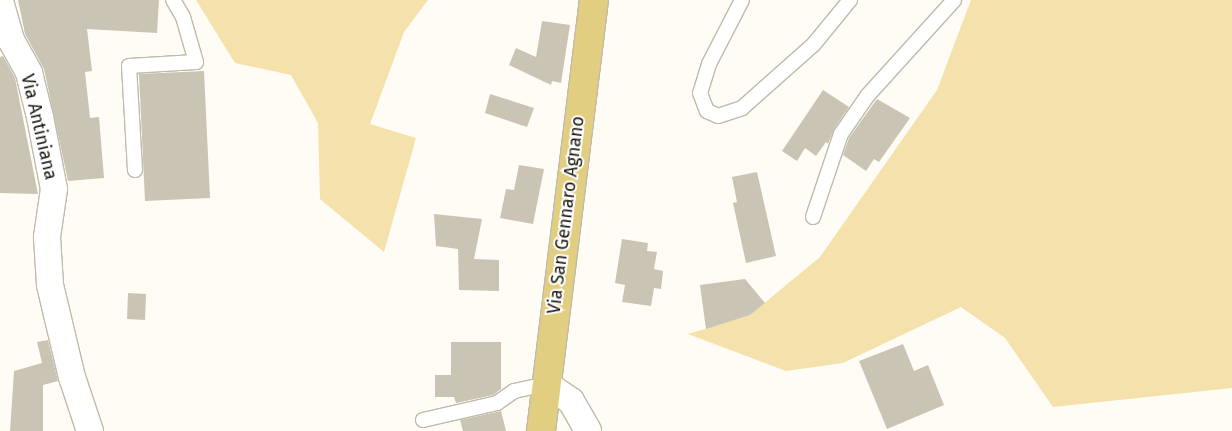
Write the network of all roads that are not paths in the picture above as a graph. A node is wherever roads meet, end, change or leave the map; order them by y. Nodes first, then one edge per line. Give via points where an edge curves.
1 (173, 0) edge
2 (594, 0) edge
3 (742, 0) edge
4 (850, 0) edge
5 (954, 0) edge
6 (0, 1) edge
7 (135, 170) dead end
8 (812, 217) dead end
9 (546, 384) junction
10 (423, 420) dead end
11 (90, 431) edge
12 (541, 431) edge
13 (588, 431) edge

1 - 7 lane via 188,30 196,62 129,66
2 - 9 main road, Via San Gennaro Agnano
3 - 4 lane via 709,64 700,93 707,111 718,116 742,108 814,44
5 - 8 lane via 868,95 840,134
6 - 11 street, Via Antiniana via 11,40 28,73 40,117 54,189 47,237 50,285 72,377
9 - 10 lane via 514,391 497,403
9 - 12 main road, Via San Gennaro Agnano
9 - 13 street via 571,401

